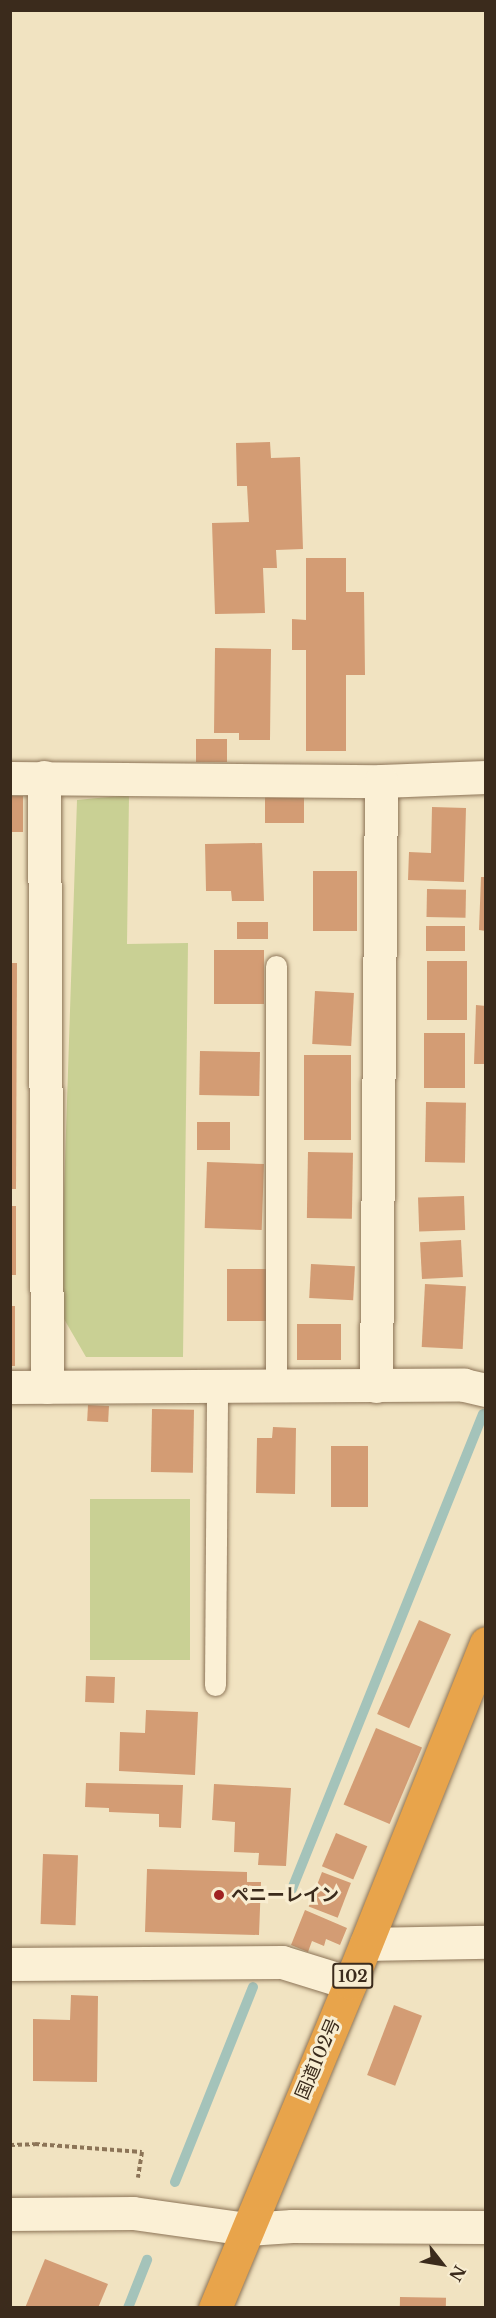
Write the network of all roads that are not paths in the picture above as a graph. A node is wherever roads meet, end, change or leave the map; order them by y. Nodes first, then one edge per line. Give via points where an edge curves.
1 (44, 777) junction
2 (486, 777) edge
3 (10, 778) edge
4 (381, 781) junction
5 (276, 966) dead end
6 (217, 1386) junction
7 (276, 1386) junction
8 (376, 1386) junction
9 (47, 1387) junction
10 (10, 1388) edge
11 (486, 1390) edge
12 (486, 1643) edge
13 (215, 1685) dead end
14 (486, 1942) edge
15 (366, 1944) junction
16 (10, 1964) edge
17 (350, 1983) junction
18 (10, 2214) edge
19 (486, 2228) edge
20 (247, 2229) junction
21 (215, 2307) edge

1 - 3 street
1 - 4 street
1 - 9 street
2 - 4 street
4 - 8 street
5 - 7 lane
6 - 7 street
6 - 9 street
6 - 13 lane
7 - 8 street
8 - 11 street via 464,1385
9 - 10 street
12 - 15 highway, 国道102号 / 102
14 - 15 street
15 - 17 highway, 国道102号 / 102
16 - 17 street via 282,1962
17 - 20 highway, 国道102号 / 102
18 - 20 street via 133,2213
19 - 20 street
20 - 21 highway, 国道102号 / 102

